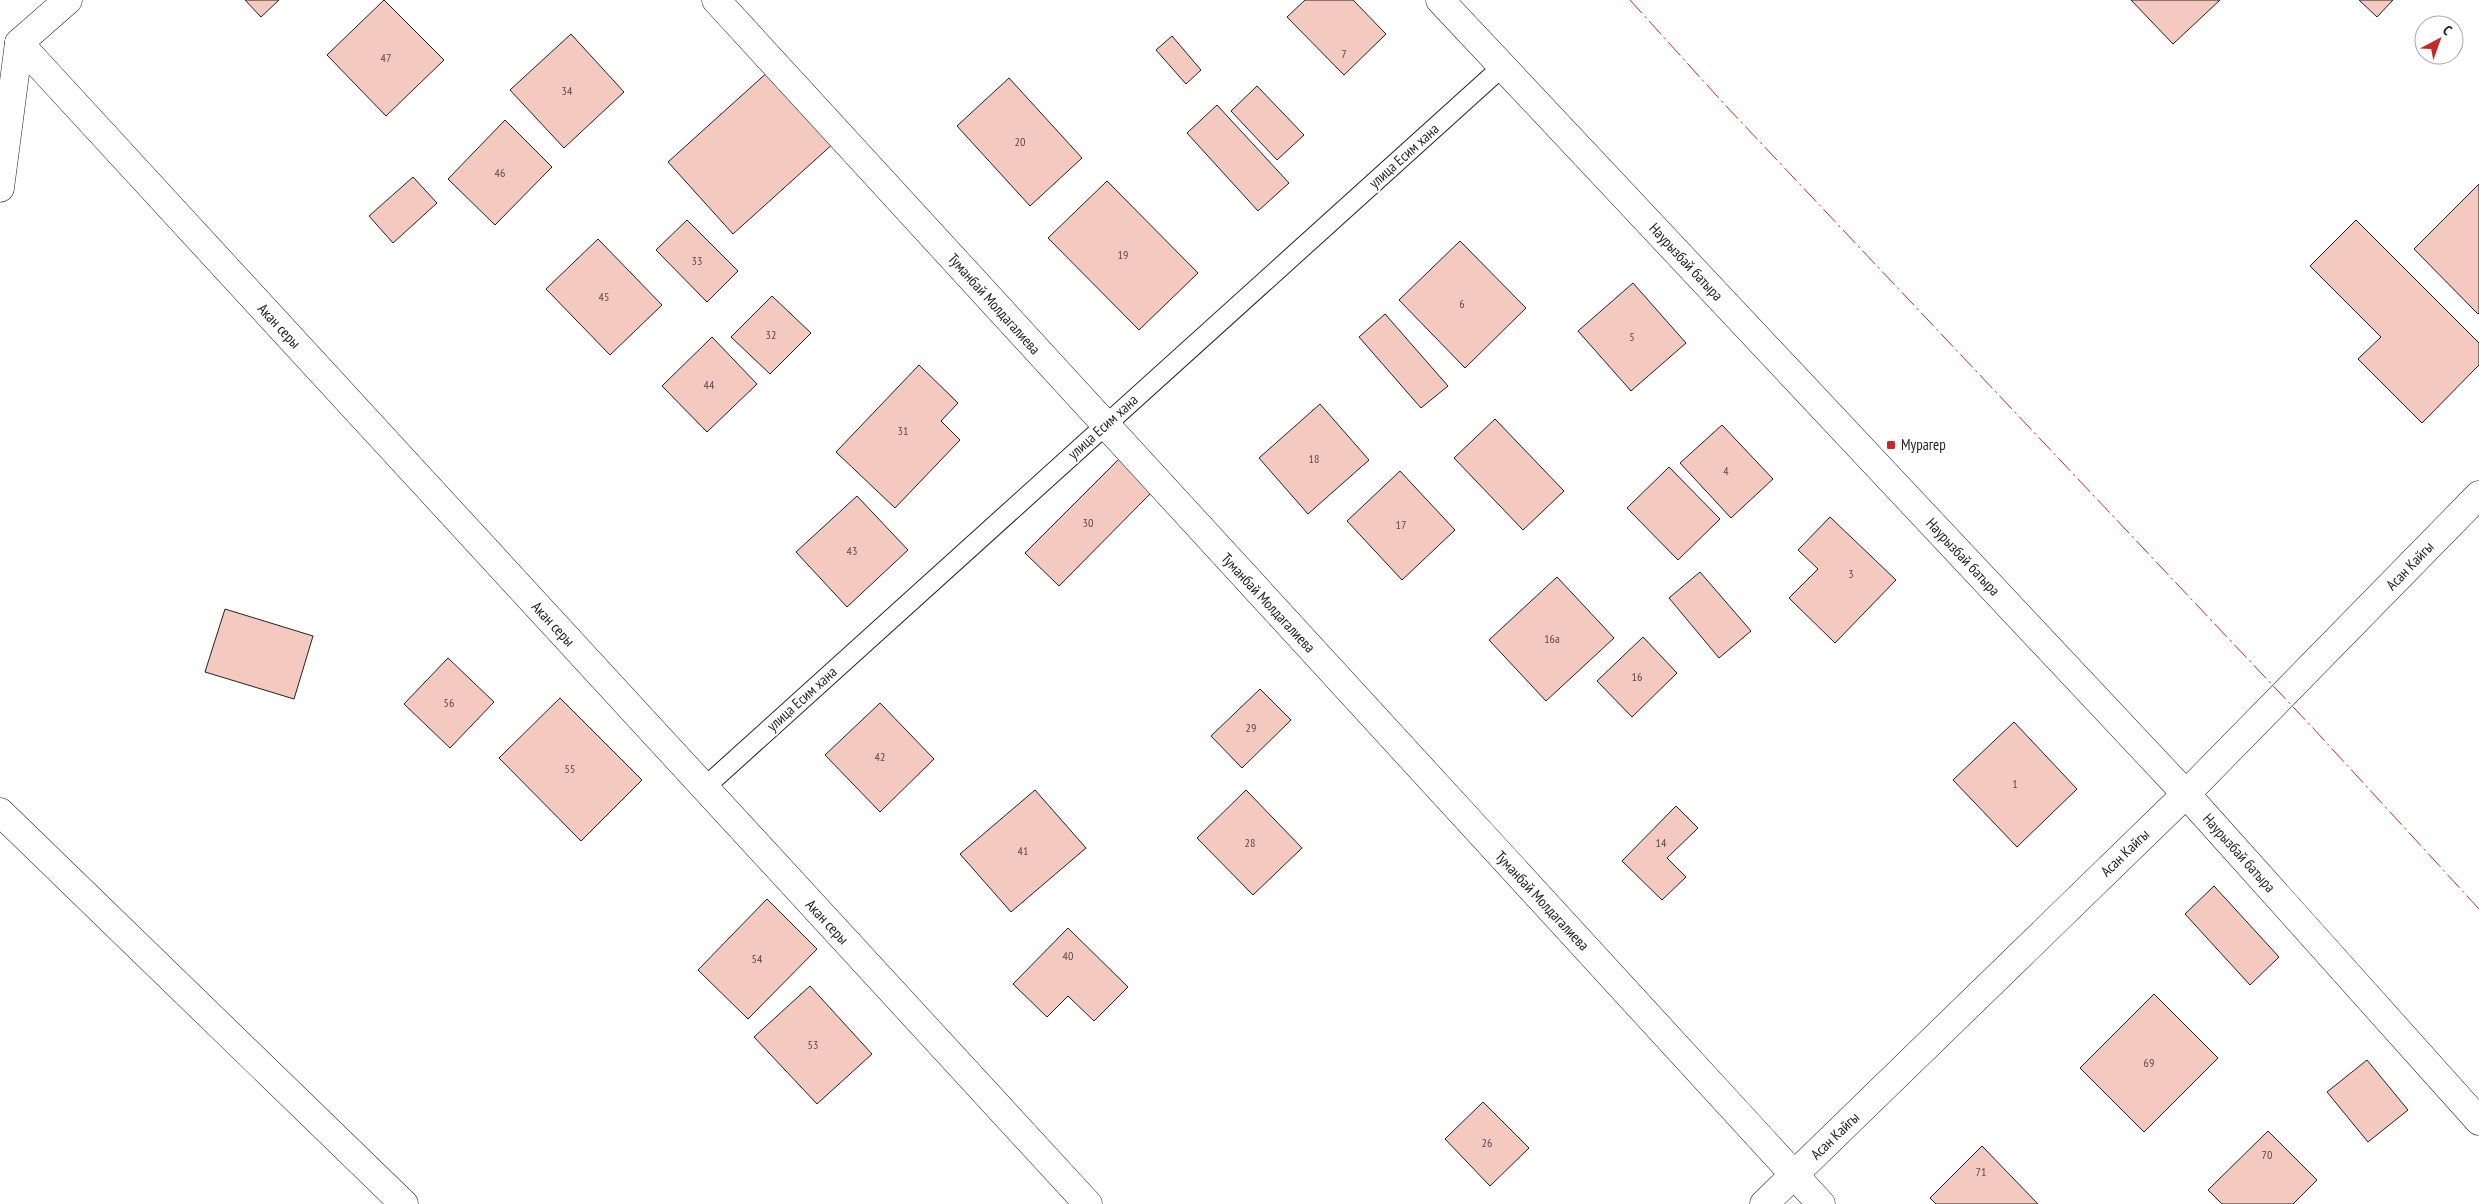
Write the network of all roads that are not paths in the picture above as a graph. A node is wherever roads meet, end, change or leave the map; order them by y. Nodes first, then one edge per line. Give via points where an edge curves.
1 (68, 0) edge
2 (716, 0) edge
3 (1440, 0) edge
4 (19, 43) junction
5 (1502, 67) junction
6 (0, 188) edge
7 (1104, 425) junction
8 (2479, 495) edge
9 (704, 788) junction
10 (2186, 794) junction
11 (0, 812) edge
12 (2479, 1120) edge
13 (1794, 1175) junction
14 (404, 1204) edge
15 (1088, 1204) edge
16 (1764, 1204) edge
17 (1821, 1204) edge

1 - 4 street
2 - 7 street, Туманбай Молдагалиева
3 - 5 street, Наурызбай батыра
4 - 6 street
4 - 9 street, Акан серы
5 - 7 lane, улица Есим хана
5 - 10 street, Наурызбай батыра
7 - 9 lane, улица Есим хана
7 - 13 street, Туманбай Молдагалиева
8 - 10 street, Асан Кайгы
9 - 15 street, Акан серы
10 - 12 street, Наурызбай батыра
10 - 13 street, Асан Кайгы
11 - 14 street
13 - 16 street, Асан Кайгы
13 - 17 street, Туманбай Молдагалиева

